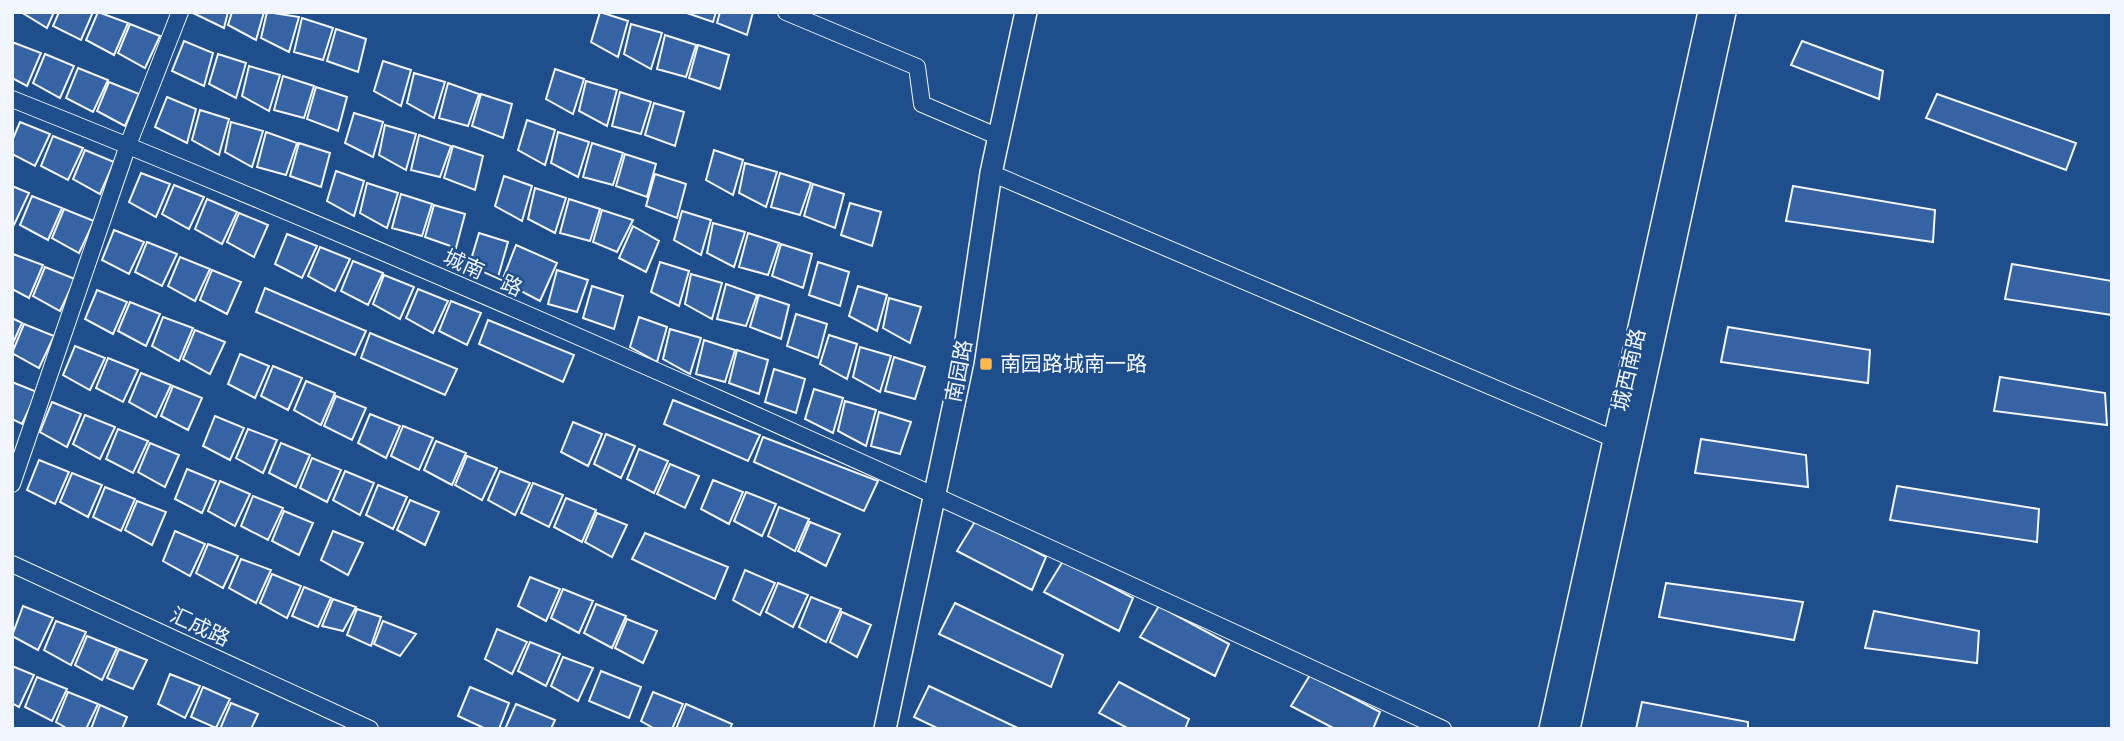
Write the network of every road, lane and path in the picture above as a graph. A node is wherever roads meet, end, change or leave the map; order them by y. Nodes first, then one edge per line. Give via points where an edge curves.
1 (180, 12) edge
2 (786, 12) edge
3 (1026, 12) edge
4 (1709, 12) edge
5 (1725, 12) edge
6 (12, 99) edge
7 (999, 137) junction
8 (128, 145) junction
9 (991, 173) junction
10 (1614, 439) junction
11 (12, 484) edge
12 (934, 494) junction
13 (12, 564) edge
14 (370, 729) edge
15 (885, 729) edge
16 (1443, 729) edge
17 (1550, 729) edge
18 (1569, 729) edge

1 - 8 street
2 - 7 street via 917,67 922,104
3 - 7 main road, 南园路
4 - 10 main road, 城西南路
5 - 18 main road, 城西南路
6 - 8 street, 城南一路
7 - 9 main road, 南园路
8 - 11 street
8 - 12 street, 城南一路 via 338,232
9 - 10 street
9 - 12 main road, 南园路 via 963,361
10 - 17 main road, 城西南路
12 - 15 main road, 南园路
12 - 16 street, 城南一路
13 - 14 street, 汇成路

